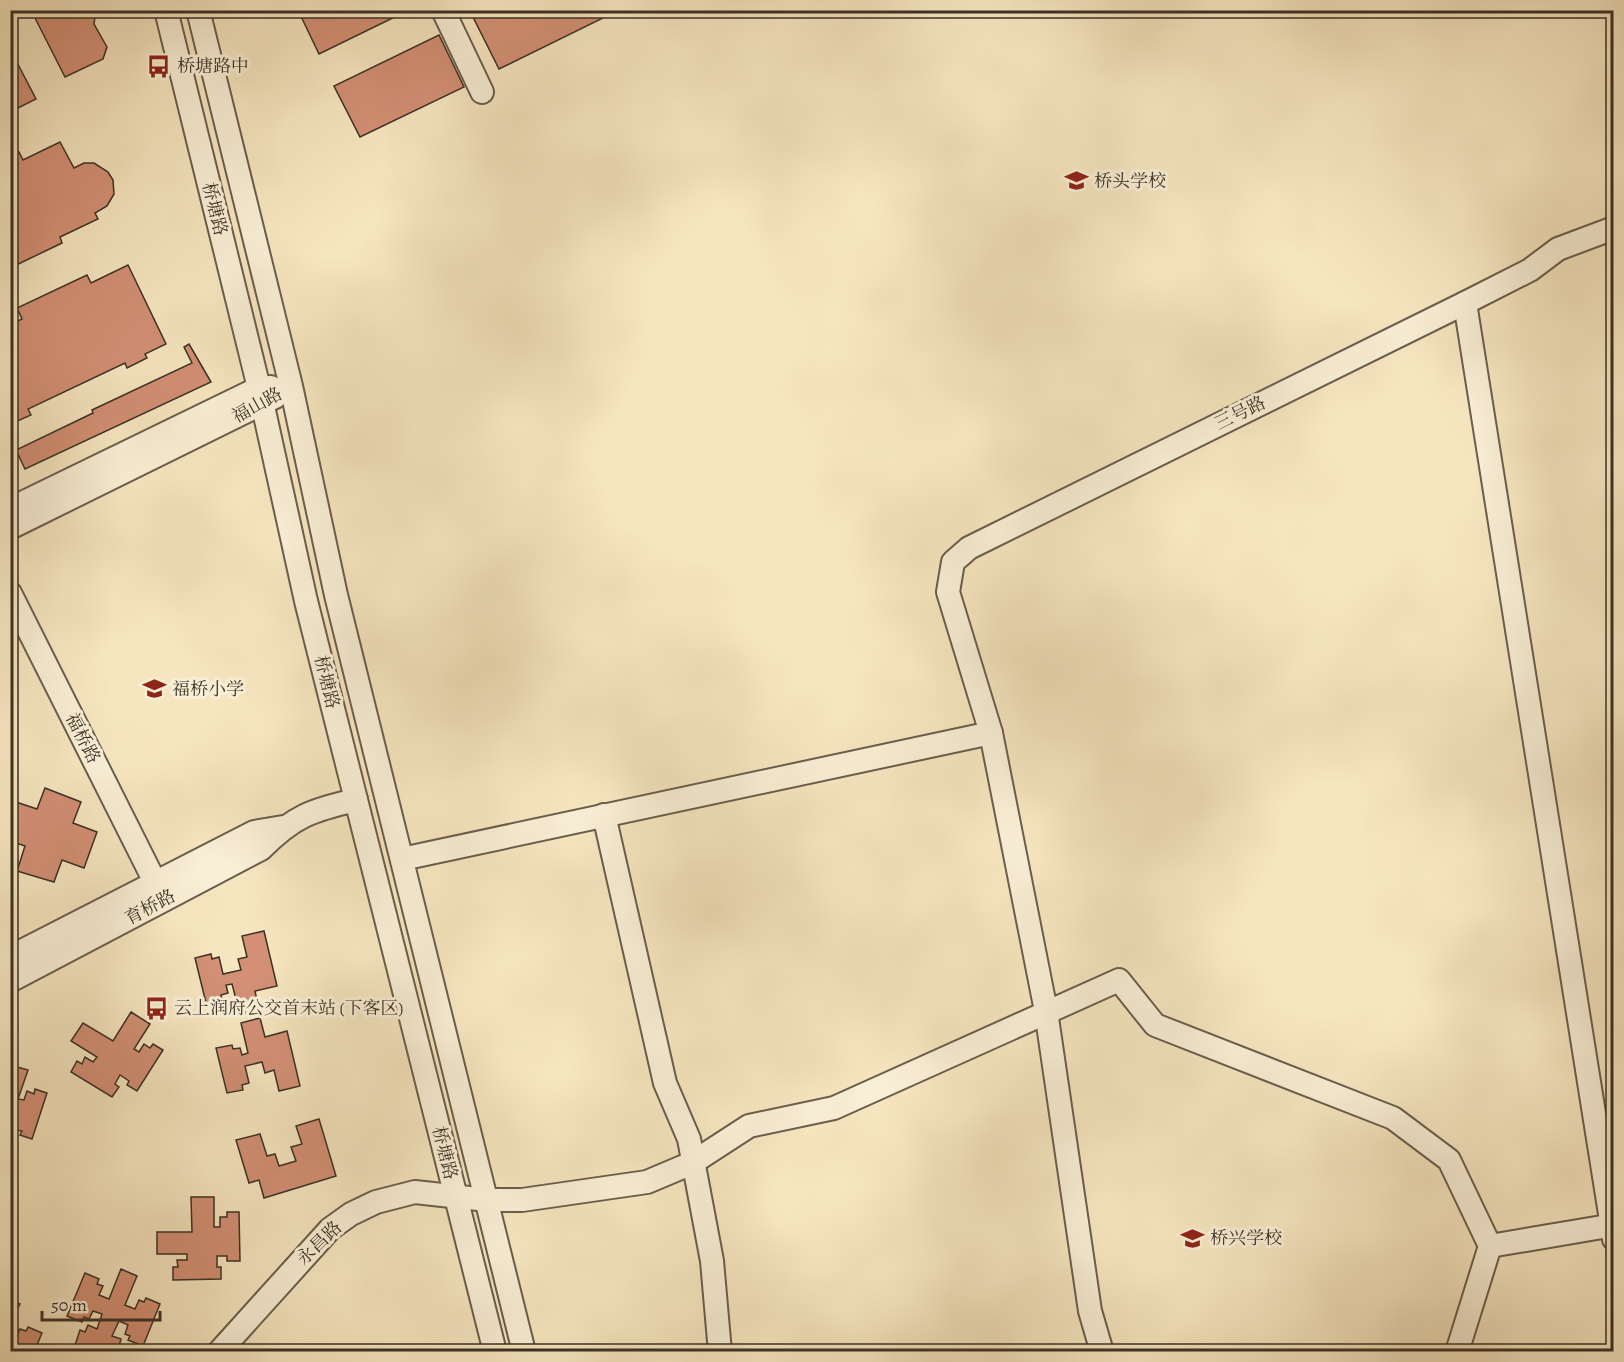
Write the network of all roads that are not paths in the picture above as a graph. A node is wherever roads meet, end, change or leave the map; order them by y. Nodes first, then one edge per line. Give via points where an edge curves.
1 (166, 10) edge
2 (198, 10) edge
3 (443, 10) edge
4 (482, 92) dead end
5 (1608, 230) edge
6 (1465, 303) junction
7 (291, 386) junction
8 (261, 396) junction
9 (10, 509) edge
10 (10, 528) edge
11 (10, 593) edge
12 (992, 733) junction
13 (356, 800) junction
14 (604, 815) junction
15 (284, 826) junction
16 (402, 859) junction
17 (155, 882) junction
18 (10, 957) edge
19 (10, 981) edge
20 (1046, 1011) junction
21 (692, 1162) junction
22 (456, 1196) junction
23 (487, 1200) junction
24 (1613, 1230) edge
25 (1490, 1246) junction
26 (219, 1352) edge
27 (495, 1352) edge
28 (524, 1352) edge
29 (720, 1352) edge
30 (1102, 1352) edge
31 (1457, 1352) edge

1 - 8 street, 桥塘路
2 - 7 street, 桥塘路
3 - 4 street
5 - 6 street, 三号路 via 1558,249 1530,270
6 - 12 street, 三号路 via 969,548 953,562 948,592
6 - 24 street
7 - 8 street, 福山路
7 - 16 street, 桥塘路 via 336,595
8 - 9 street, 福山路
8 - 10 street, 福山路
8 - 13 street, 桥塘路 via 306,601
11 - 17 street, 福桥路
12 - 14 street
12 - 20 street
13 - 15 street, 育桥路 via 304,814
13 - 22 street, 桥塘路
14 - 16 street
14 - 21 street via 666,1083 689,1139
15 - 17 street, 育桥路 via 254,832
15 - 19 street, 育桥路 via 261,849
16 - 23 street, 桥塘路
17 - 18 street, 育桥路
20 - 21 street, 永昌路 via 834,1108 749,1126
20 - 25 street, 永昌路 via 1119,980 1155,1025 1393,1118 1449,1160
20 - 30 street via 1090,1311
21 - 23 street, 永昌路 via 647,1182 522,1200
21 - 29 street via 712,1261
22 - 23 street, 永昌路
22 - 26 street, 永昌路 via 415,1192 376,1202 351,1214 312,1247
22 - 27 street, 桥塘路
23 - 28 street, 桥塘路
24 - 25 street
25 - 31 street

